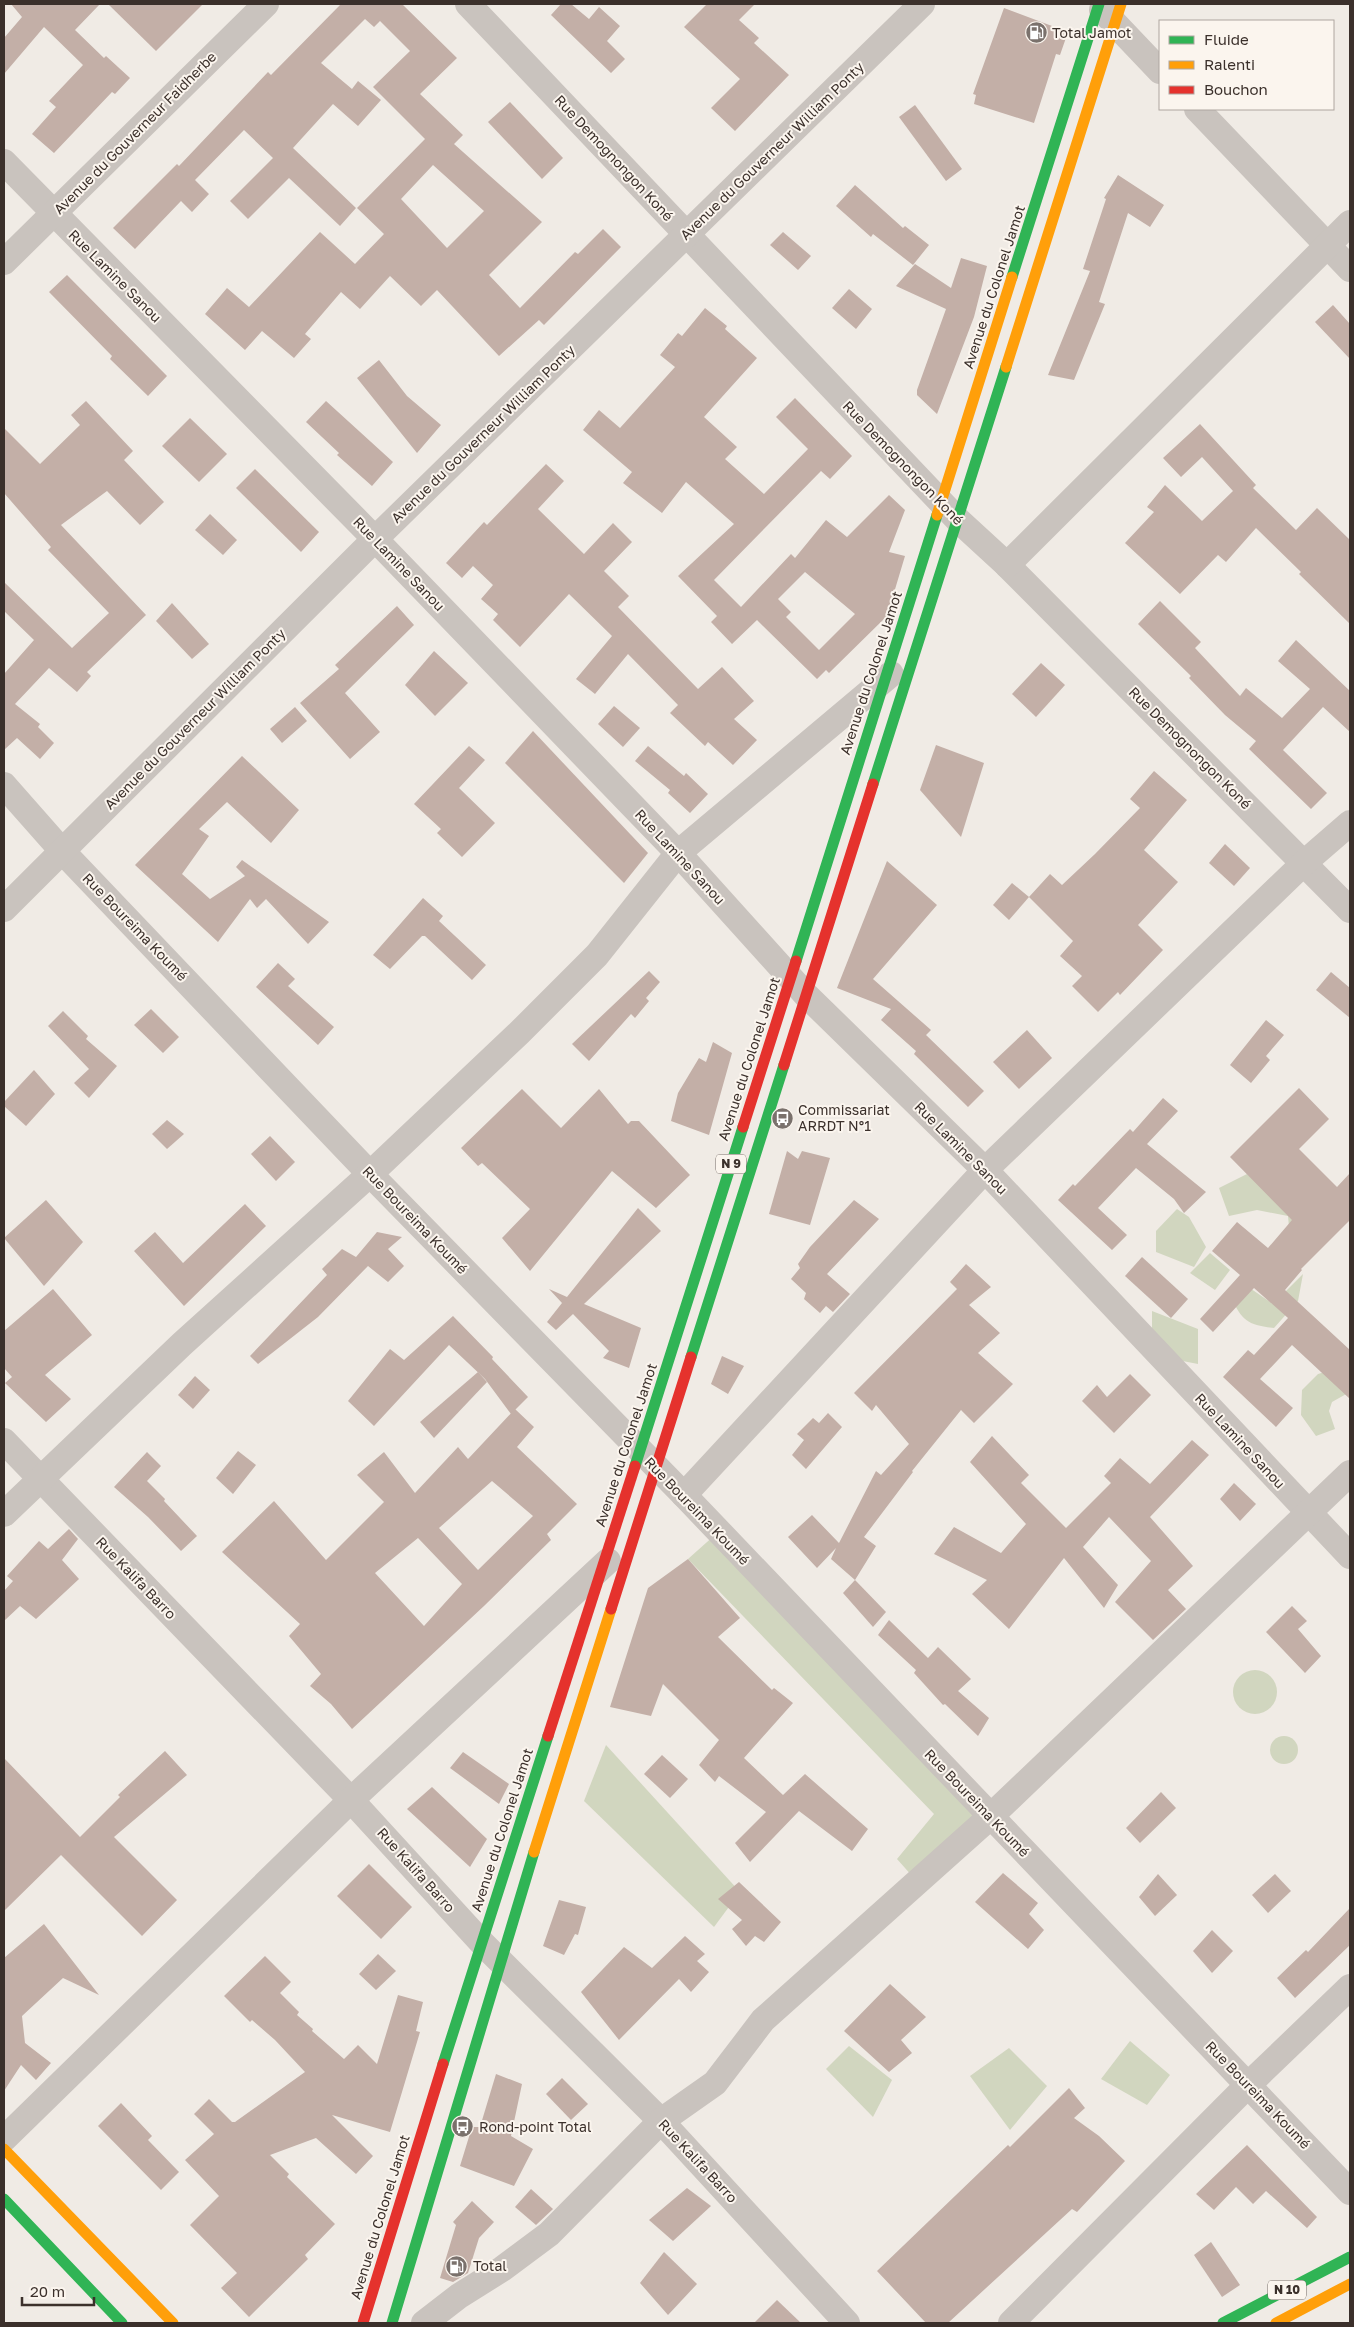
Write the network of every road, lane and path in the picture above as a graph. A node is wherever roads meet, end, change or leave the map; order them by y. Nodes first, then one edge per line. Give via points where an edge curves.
1 (266, 4) edge
2 (468, 4) edge
3 (922, 4) edge
4 (1106, 8) edge
5 (1159, 70) edge
6 (1198, 110) edge
7 (4, 162) edge
8 (53, 214) junction
9 (1350, 223) edge
10 (686, 235) junction
11 (1328, 245) junction
12 (4, 262) edge
13 (1350, 268) edge
14 (950, 512) junction
15 (375, 539) junction
16 (1007, 565) junction
17 (917, 648) junction
18 (884, 681) junction
19 (4, 785) edge
20 (1350, 823) edge
21 (63, 852) junction
22 (678, 854) junction
23 (1305, 862) junction
24 (4, 909) edge
25 (1350, 910) edge
26 (798, 987) junction
27 (986, 1170) junction
28 (370, 1174) junction
29 (4, 1441) edge
30 (648, 1460) junction
31 (1350, 1473) edge
32 (40, 1478) junction
33 (684, 1495) junction
34 (1308, 1513) junction
35 (4, 1514) edge
36 (633, 1537) junction
37 (1350, 1556) edge
38 (604, 1566) junction
39 (351, 1800) junction
40 (990, 1817) junction
41 (491, 1952) junction
42 (1350, 1987) edge
43 (1249, 2084) junction
44 (661, 2121) junction
45 (4, 2139) edge
46 (4, 2149) edge
47 (1350, 2192) edge
48 (4, 2199) edge
49 (1350, 2257) edge
50 (1350, 2284) edge
51 (122, 2323) edge
52 (173, 2323) edge
53 (363, 2323) edge
54 (392, 2323) edge
55 (424, 2323) edge
56 (846, 2323) edge
57 (1011, 2323) edge
58 (1223, 2323) edge
59 (1276, 2323) edge

1 - 8 street, Avenue du Gouverneur Faidherbe
2 - 10 street, Rue Demognongon Koné
3 - 10 street, Avenue du Gouverneur William Ponty
4 - 5 street
4 - 14 main road, Avenue du Colonel Jamot / N 9
4 - 14 main road, Avenue du Colonel Jamot / N 9
6 - 11 street
7 - 8 street, Rue Lamine Sanou
8 - 12 street, Avenue du Gouverneur Faidherbe
8 - 15 street, Rue Lamine Sanou
9 - 11 street
10 - 14 street, Rue Demognongon Koné
10 - 15 street, Avenue du Gouverneur William Ponty
11 - 13 street
11 - 16 street
14 - 16 street, Rue Demognongon Koné
14 - 17 main road, Avenue du Colonel Jamot / N 9
14 - 18 main road, Avenue du Colonel Jamot / N 9
15 - 21 street, Avenue du Gouverneur William Ponty
15 - 22 street, Rue Lamine Sanou
16 - 23 street, Rue Demognongon Koné
17 - 18 street
17 - 26 main road, Avenue du Colonel Jamot / N 9
18 - 22 street
18 - 26 main road, Avenue du Colonel Jamot / N 9
19 - 21 street, Rue Boureima Koumé
20 - 23 street
21 - 24 street, Avenue du Gouverneur William Ponty
21 - 28 street, Rue Boureima Koumé
22 - 26 street, Rue Lamine Sanou
22 - 28 street via 597,955
23 - 25 street, Rue Demognongon Koné
23 - 27 street
26 - 27 street, Rue Lamine Sanou
26 - 30 main road, Avenue du Colonel Jamot / N 9
26 - 30 main road, Avenue du Colonel Jamot / N 9
27 - 33 street
27 - 34 street, Rue Lamine Sanou
28 - 30 street, Rue Boureima Koumé
28 - 32 street
29 - 32 street, Rue Kalifa Barro
30 - 33 street, Rue Boureima Koumé
30 - 36 main road, Avenue du Colonel Jamot / N 9
30 - 38 main road, Avenue du Colonel Jamot / N 9
31 - 34 street
32 - 35 street
32 - 39 street, Rue Kalifa Barro
33 - 40 street, Rue Boureima Koumé
34 - 37 street, Rue Lamine Sanou
34 - 40 street
36 - 38 street
36 - 41 main road, Avenue du Colonel Jamot / N 9
38 - 39 street
38 - 41 main road, Avenue du Colonel Jamot / N 9
39 - 41 street, Rue Kalifa Barro
39 - 45 street
40 - 43 street, Rue Boureima Koumé
40 - 44 street via 763,2020 715,2083
41 - 44 street, Rue Kalifa Barro
41 - 53 main road, Avenue du Colonel Jamot / N 9
41 - 54 main road, Avenue du Colonel Jamot / N 9
42 - 43 street
43 - 47 street, Rue Boureima Koumé
43 - 57 street
44 - 55 street via 549,2234
44 - 56 street, Rue Kalifa Barro
46 - 52 main road
48 - 51 main road
49 - 58 main road, N 10
50 - 59 main road, N 10

